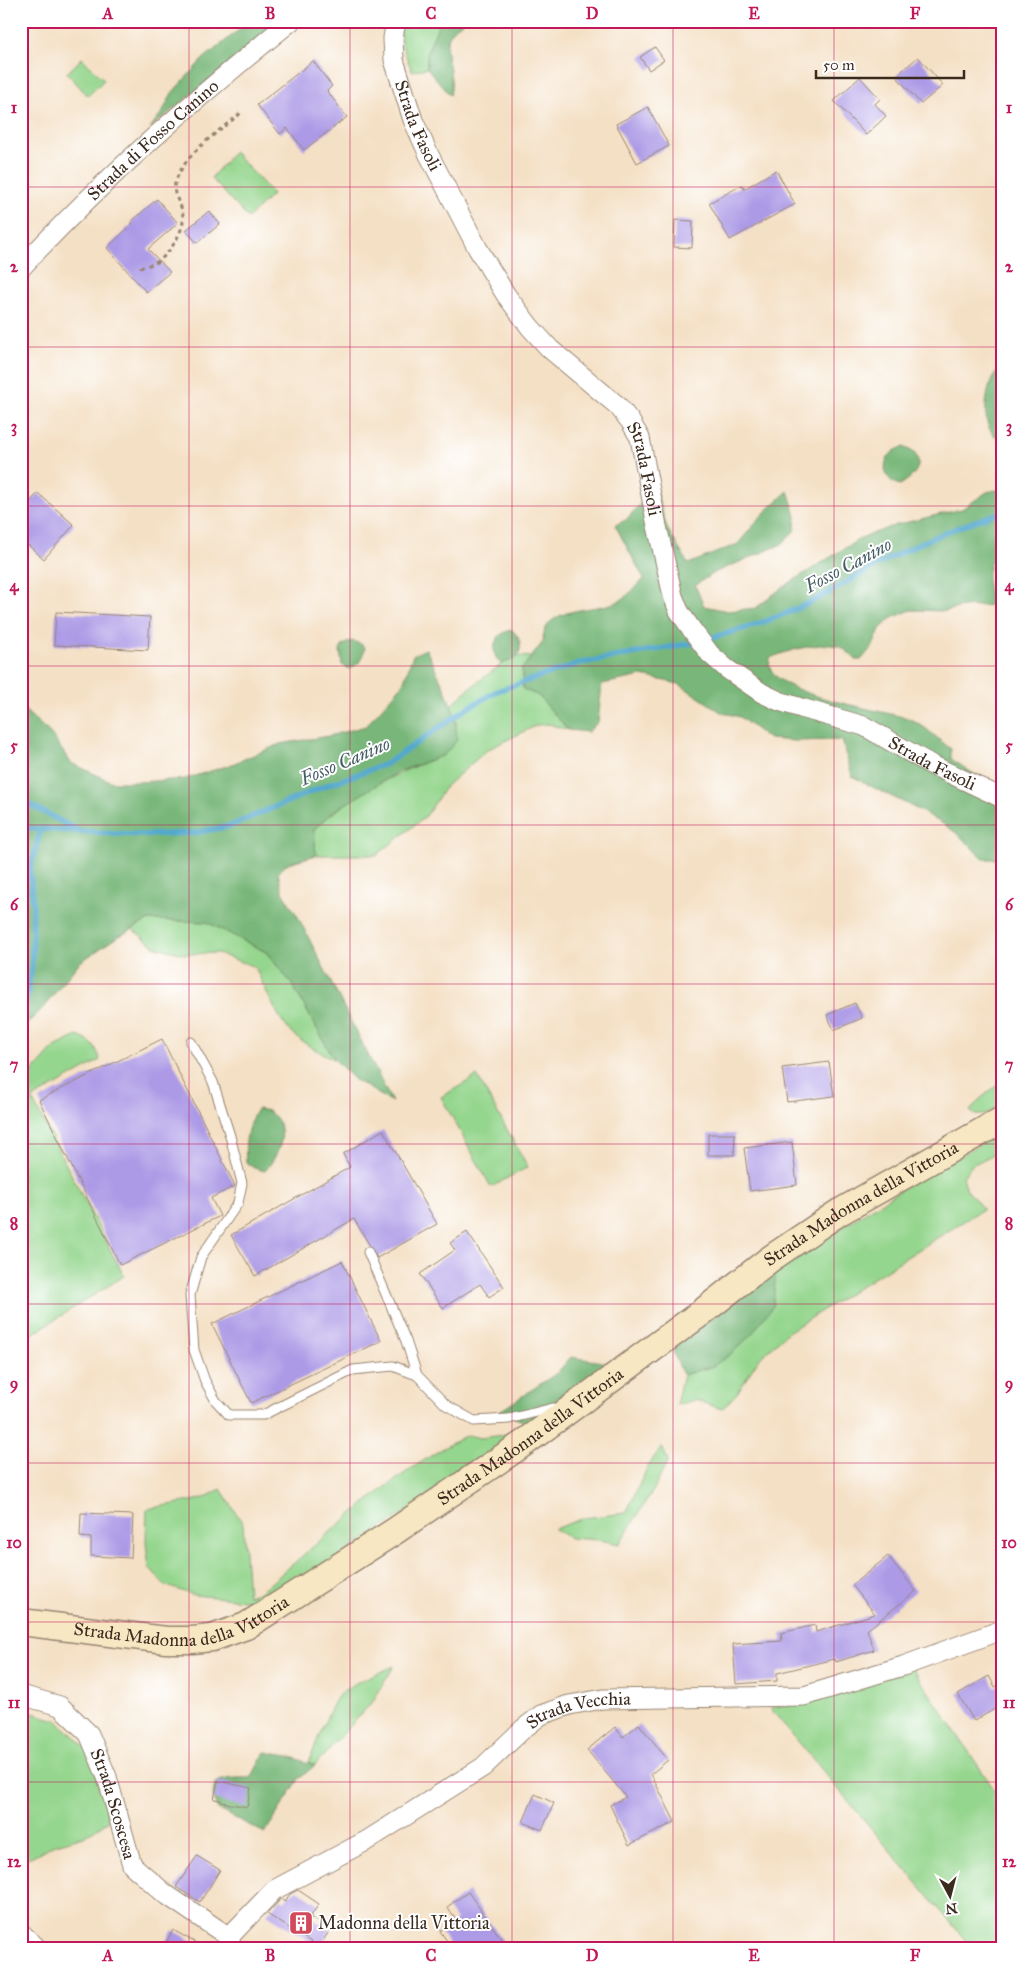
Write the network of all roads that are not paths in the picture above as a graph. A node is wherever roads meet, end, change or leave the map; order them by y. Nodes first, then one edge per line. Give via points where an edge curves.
1 (291, 21) edge
2 (396, 21) edge
3 (21, 268) edge
4 (1002, 798) edge
5 (190, 1042) dead end
6 (1002, 1120) edge
7 (368, 1252) dead end
8 (416, 1375) junction
9 (572, 1409) junction
10 (21, 1622) edge
11 (1002, 1630) edge
12 (21, 1695) edge
13 (21, 1933) edge
14 (230, 1942) edge
15 (37, 1948) edge

1 - 3 street, Strada di Fosso Canino via 161,130
2 - 4 street, Strada Fasoli via 394,60 413,120 478,249 530,327 550,349 618,406 640,438 673,596 678,611 710,654 762,693 794,706 864,726 932,766
5 - 8 lane via 213,1082 242,1184 238,1203 200,1257 190,1295 194,1350 216,1401 229,1415 263,1415 353,1370 393,1366
6 - 9 street, Strada Madonna della Vittoria via 838,1213 770,1259
7 - 8 lane via 406,1340
8 - 9 lane via 446,1405 474,1421 510,1419 553,1408
9 - 10 street, Strada Madonna della Vittoria via 271,1612 227,1634 192,1640 166,1640
11 - 14 street, Strada Vecchia via 903,1666 804,1696 603,1699 569,1705 541,1715 483,1767 366,1841 274,1890
12 - 14 street, Strada Scoscesa via 60,1706 89,1734 107,1777 132,1865
13 - 15 street

